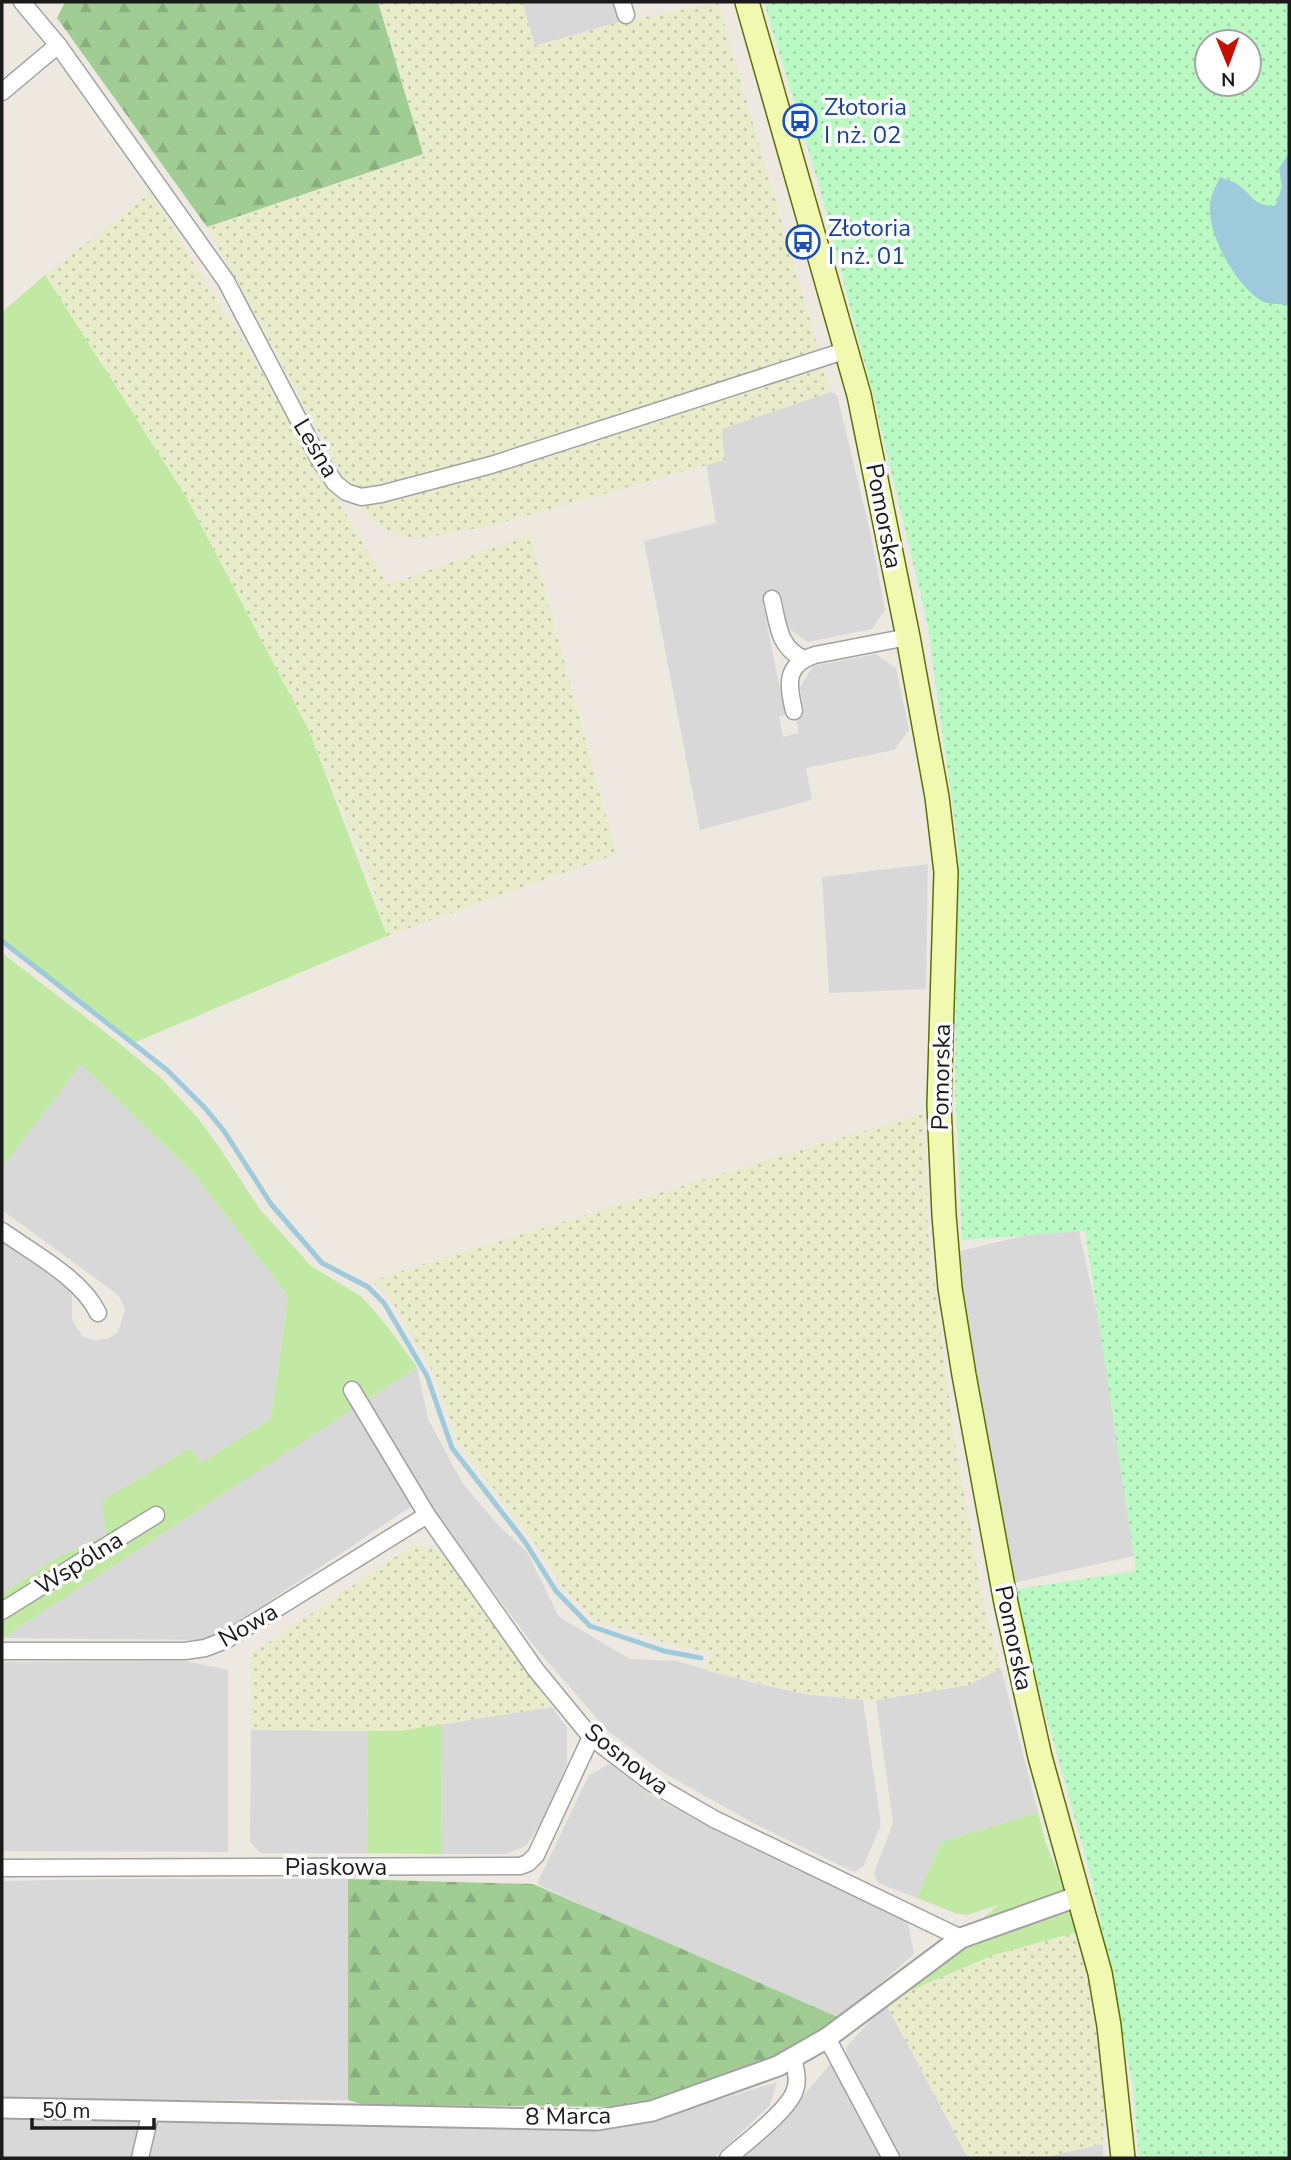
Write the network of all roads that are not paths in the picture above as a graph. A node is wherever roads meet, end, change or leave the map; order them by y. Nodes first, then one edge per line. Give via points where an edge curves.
1 (22, 2) edge
2 (747, 2) edge
3 (58, 45) junction
4 (2, 92) edge
5 (847, 350) junction
6 (772, 599) dead end
7 (908, 637) junction
8 (804, 659) junction
9 (794, 710) dead end
10 (2, 1231) edge
11 (98, 1313) dead end
12 (352, 1390) dead end
13 (156, 1515) dead end
14 (427, 1515) junction
15 (2, 1611) edge
16 (2, 1651) edge
17 (592, 1737) junction
18 (2, 1868) edge
19 (1079, 1896) junction
20 (961, 1938) junction
21 (827, 2038) junction
22 (793, 2057) junction
23 (2, 2108) edge
24 (151, 2111) junction
25 (140, 2158) edge
26 (728, 2158) edge
27 (891, 2158) edge
28 (1123, 2158) edge

1 - 3 street, Leśna
2 - 5 main road, Pomorska
3 - 4 street
3 - 5 street, Leśna via 226,281 318,459 346,492 361,497 381,494 491,465
5 - 7 main road, Pomorska
6 - 8 street via 784,644
7 - 8 street
7 - 19 main road, Pomorska via 946,872 939,1105 950,1288 1006,1603 1040,1757
8 - 9 street via 788,682
10 - 11 street via 80,1287
12 - 14 street, Sosnowa
13 - 15 street, Wspólna
14 - 16 street, Nowa via 226,1640 205,1648
14 - 17 street, Sosnowa via 536,1670
17 - 18 street, Piaskowa via 536,1855 520,1866
17 - 20 street, Sosnowa via 650,1782 714,1819
19 - 20 street, 8 Marca
19 - 28 main road, Pomorska via 1100,1973
20 - 21 street, 8 Marca
21 - 22 street, 8 Marca
21 - 27 street
22 - 24 street, 8 Marca via 652,2111 597,2120
22 - 26 street via 795,2094
23 - 24 street, 8 Marca
24 - 25 street

